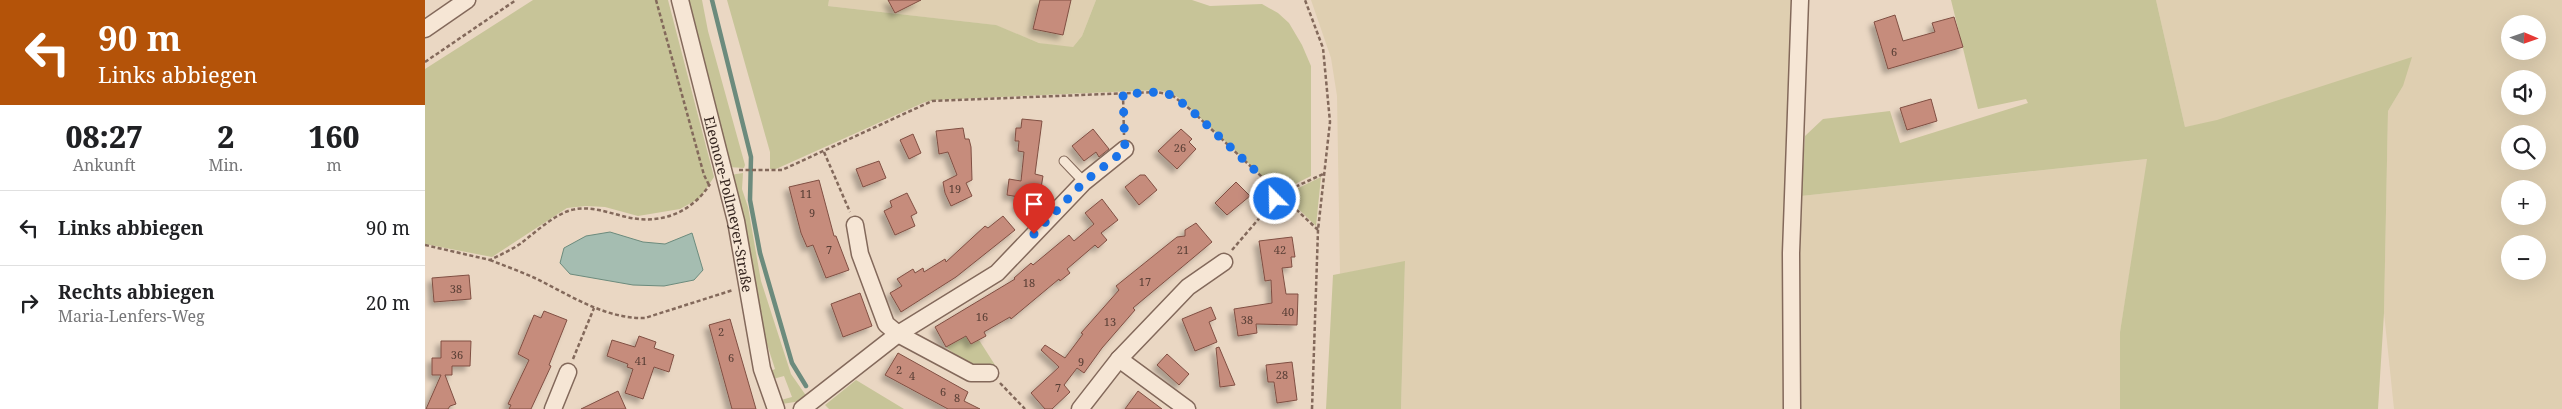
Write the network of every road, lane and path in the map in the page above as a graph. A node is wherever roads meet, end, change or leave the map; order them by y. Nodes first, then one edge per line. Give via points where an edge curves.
1 (467, 0) edge
2 (516, 0) edge
3 (656, 0) edge
4 (680, 0) edge
5 (1305, 0) edge
6 (1800, 0) edge
7 (425, 29) edge
8 (425, 62) edge
9 (1123, 94) junction
10 (1125, 150) joint
11 (824, 152) junction
12 (1064, 160) dead end
13 (723, 170) junction
14 (744, 170) dead end
15 (1324, 173) junction
16 (1084, 182) junction
17 (709, 184) junction
18 (1280, 194) junction
19 (855, 225) joint
20 (1317, 230) junction
21 (425, 245) edge
22 (490, 260) junction
23 (1225, 262) joint
24 (747, 286) junction
25 (594, 308) junction
26 (898, 334) junction
27 (1119, 359) junction
28 (568, 372) joint
29 (991, 373) joint
30 (553, 409) edge
31 (775, 409) edge
32 (803, 409) edge
33 (1025, 409) edge
34 (1079, 409) edge
35 (1187, 409) edge
36 (1311, 409) edge
37 (1792, 409) edge

1 - 7 street
2 - 8 path
3 - 17 path
4 - 13 street, Eleonore-Pollmeyer-Straße
5 - 15 path via 1323,48 1327,73 1330,122
6 - 37 street via 1791,253
9 - 10 path
9 - 11 path via 933,101
9 - 18 path via 1157,92 1172,95
10 - 16 street
11 - 14 path via 781,170
11 - 19 path
12 - 16 lane
13 - 17 path
13 - 24 street, Eleonore-Pollmeyer-Straße
15 - 18 path
15 - 20 path
16 - 26 street via 997,273
17 - 22 path via 692,206 660,218 638,219 587,208 569,211
18 - 20 path
18 - 23 path via 1235,245
19 - 26 street via 860,254 886,324
20 - 36 path
21 - 22 path
22 - 25 path
23 - 27 street via 1188,287
24 - 25 path via 645,318
24 - 31 street, Eleonore-Pollmeyer-Straße via 762,369
25 - 28 path
26 - 29 street via 971,373
26 - 32 street
27 - 34 street
27 - 35 street
28 - 30 street
29 - 33 path

